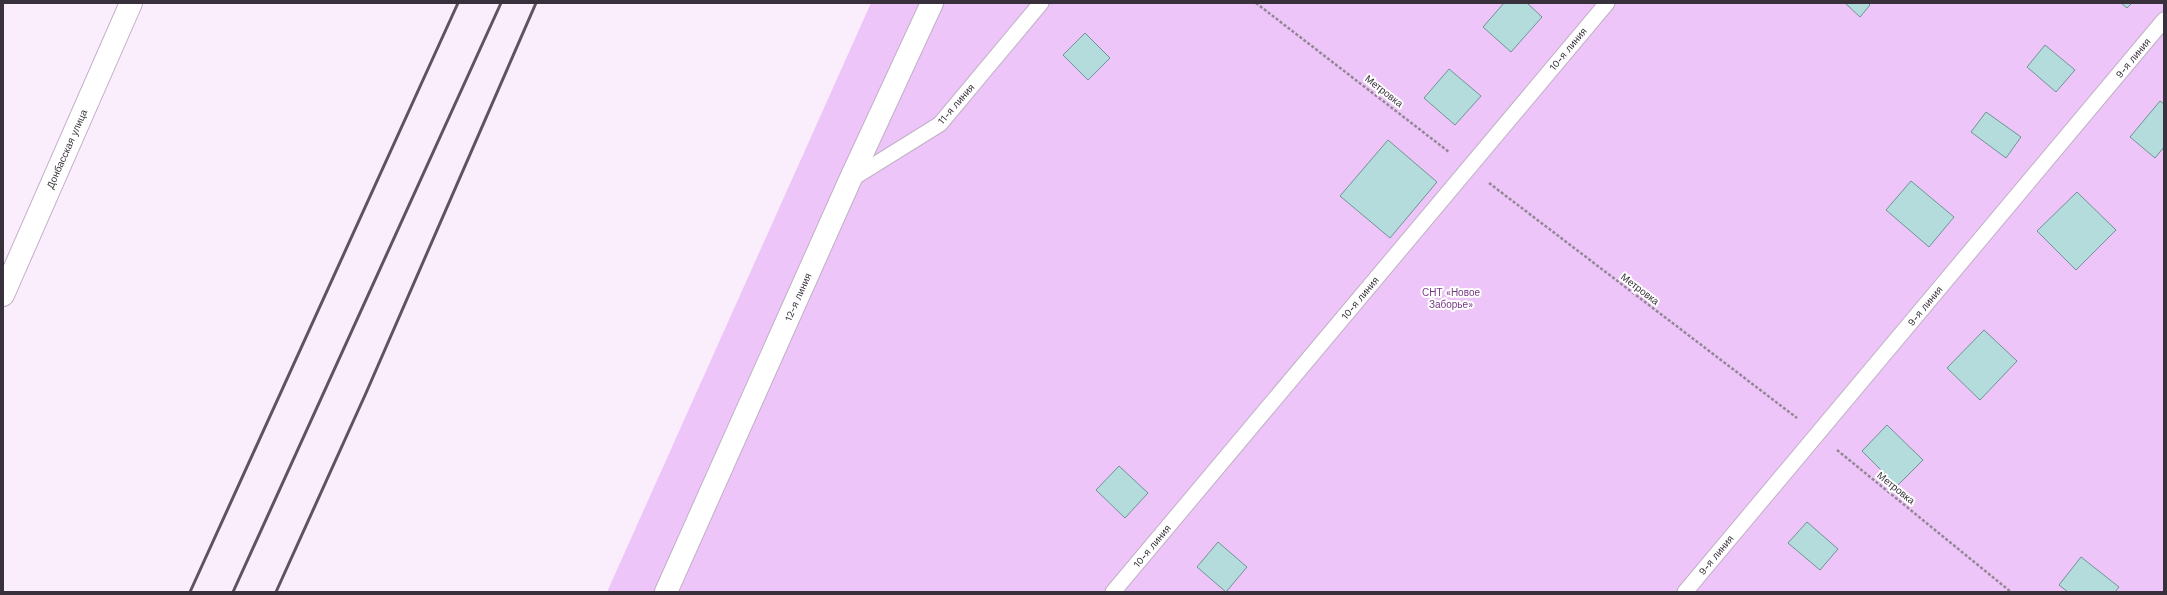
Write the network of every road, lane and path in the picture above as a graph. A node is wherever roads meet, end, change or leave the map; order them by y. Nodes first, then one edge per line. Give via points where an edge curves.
1 (131, 3) edge
2 (932, 3) edge
3 (1041, 3) edge
4 (1256, 3) edge
5 (1607, 3) edge
6 (2164, 20) edge
7 (1469, 168) junction
8 (850, 180) junction
9 (3, 295) edge
10 (1817, 434) junction
11 (666, 592) edge
12 (1113, 592) edge
13 (1685, 592) edge
14 (2011, 592) edge

1 - 9 street, Донбасская улица
2 - 8 street, 12-я линия
3 - 8 lane, 11-я линия via 940,124
4 - 7 path, Метровка
5 - 7 lane, 10-я линия
6 - 10 lane, 9-я линия
7 - 10 path, Метровка
7 - 12 lane, 10-я линия
8 - 11 street, 12-я линия
10 - 13 lane, 9-я линия
10 - 14 path, Метровка

